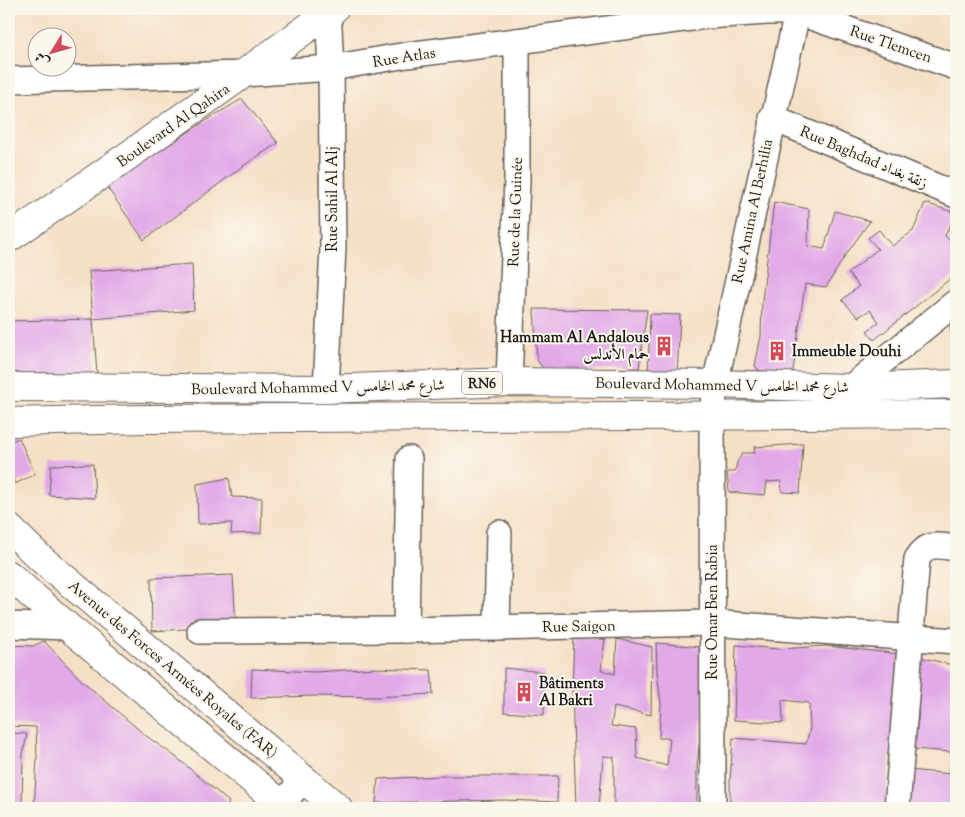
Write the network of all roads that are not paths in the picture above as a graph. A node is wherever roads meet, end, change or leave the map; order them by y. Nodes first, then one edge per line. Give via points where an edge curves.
1 (330, 10) edge
2 (797, 10) edge
3 (517, 41) junction
4 (956, 67) edge
5 (331, 68) junction
6 (245, 74) junction
7 (9, 80) edge
8 (772, 118) junction
9 (956, 195) edge
10 (9, 238) edge
11 (956, 302) edge
12 (509, 382) junction
13 (715, 384) junction
14 (956, 384) edge
15 (9, 387) edge
16 (850, 388) junction
17 (326, 389) junction
18 (956, 414) edge
19 (712, 415) junction
20 (828, 415) junction
21 (9, 422) edge
22 (409, 459) dead end
23 (9, 528) edge
24 (499, 533) dead end
25 (956, 548) edge
26 (9, 575) edge
27 (712, 623) junction
28 (9, 625) edge
29 (68, 627) junction
30 (497, 628) junction
31 (406, 630) junction
32 (200, 631) dead end
33 (911, 638) junction
34 (956, 641) edge
35 (304, 778) junction
36 (282, 807) edge
37 (338, 808) edge
38 (713, 808) edge
39 (897, 808) edge

1 - 5 street, Rue Sahil Al Alj
1 - 6 main road, Boulevard Al Qahira
2 - 3 street, Rue Atlas via 706,16
2 - 4 street, Rue Tlemcen
2 - 8 street, Rue Amina Al Berhilia
3 - 5 street, Rue Atlas
3 - 12 street, Rue de la Guinée via 517,180
5 - 6 street, Rue Atlas
5 - 17 street, Rue Sahil Al Alj via 333,248
6 - 7 street, Rue Atlas
6 - 10 main road, Boulevard Al Qahira
8 - 9 street, Rue Baghdad زنقة بغداد
8 - 13 street, Rue Amina Al Berhilia
11 - 16 street
12 - 13 main road, Boulevard Mohammed V شارع محمد الخامس / RN6
12 - 17 main road, Boulevard Mohammed V شارع محمد الخامس / RN6
13 - 16 main road, Boulevard Mohammed V شارع محمد الخامس / RN6
13 - 19 street, Rue Amina Al Berhilia
14 - 16 main road, Boulevard Mohammed V شارع محمد الخامس / RN6
15 - 17 main road, Boulevard Mohammed V شارع محمد الخامس / RN6
16 - 20 street
18 - 20 main road, Boulevard Mohammed V شارع محمد الخامس / RN6
19 - 20 main road, Boulevard Mohammed V شارع محمد الخامس / RN6
19 - 21 main road, Boulevard Mohammed V شارع محمد الخامس / RN6
19 - 27 street, Rue Omar Ben Rabia
22 - 31 street
23 - 35 main road, Avenue des Forces Armées Royales (FAR) via 46,563
24 - 30 street
25 - 33 street via 930,545 917,559
26 - 29 main road
27 - 30 street, Rue Saigon
27 - 33 street, Rue Saigon
27 - 38 street, Rue Omar Ben Rabia
28 - 29 street
29 - 36 main road
30 - 31 street, Rue Saigon
31 - 32 street, Rue Saigon
33 - 34 street, Rue Saigon
33 - 39 street
35 - 36 street
35 - 37 main road, Avenue des Forces Armées Royales (FAR)

